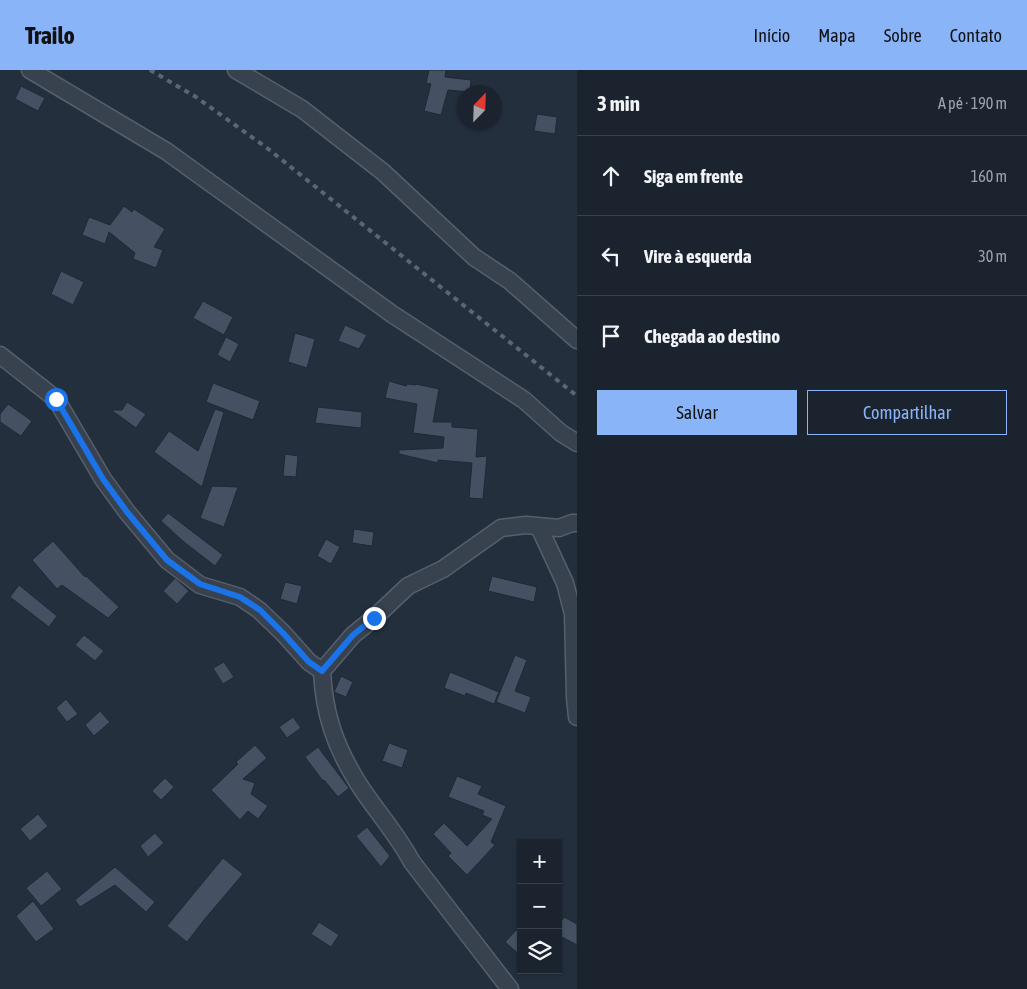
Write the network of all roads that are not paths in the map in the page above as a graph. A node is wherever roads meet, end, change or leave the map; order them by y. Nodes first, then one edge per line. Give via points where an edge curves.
1 (30, 70) edge
2 (236, 70) edge
3 (577, 340) edge
4 (0, 354) edge
5 (577, 443) edge
6 (577, 523) edge
7 (539, 527) junction
8 (322, 671) junction
9 (577, 717) edge
10 (510, 989) edge

1 - 5 street via 166,151 392,314 524,400
2 - 3 street via 302,109 383,172 474,257 510,280
4 - 8 street via 56,399 103,479 167,560 200,584 240,597 260,610 309,662
6 - 7 street via 559,528
7 - 8 street via 501,528 444,569 408,586 353,635
7 - 9 street via 565,583 574,614
8 - 10 street via 327,715 338,746 358,783 400,840 412,862

